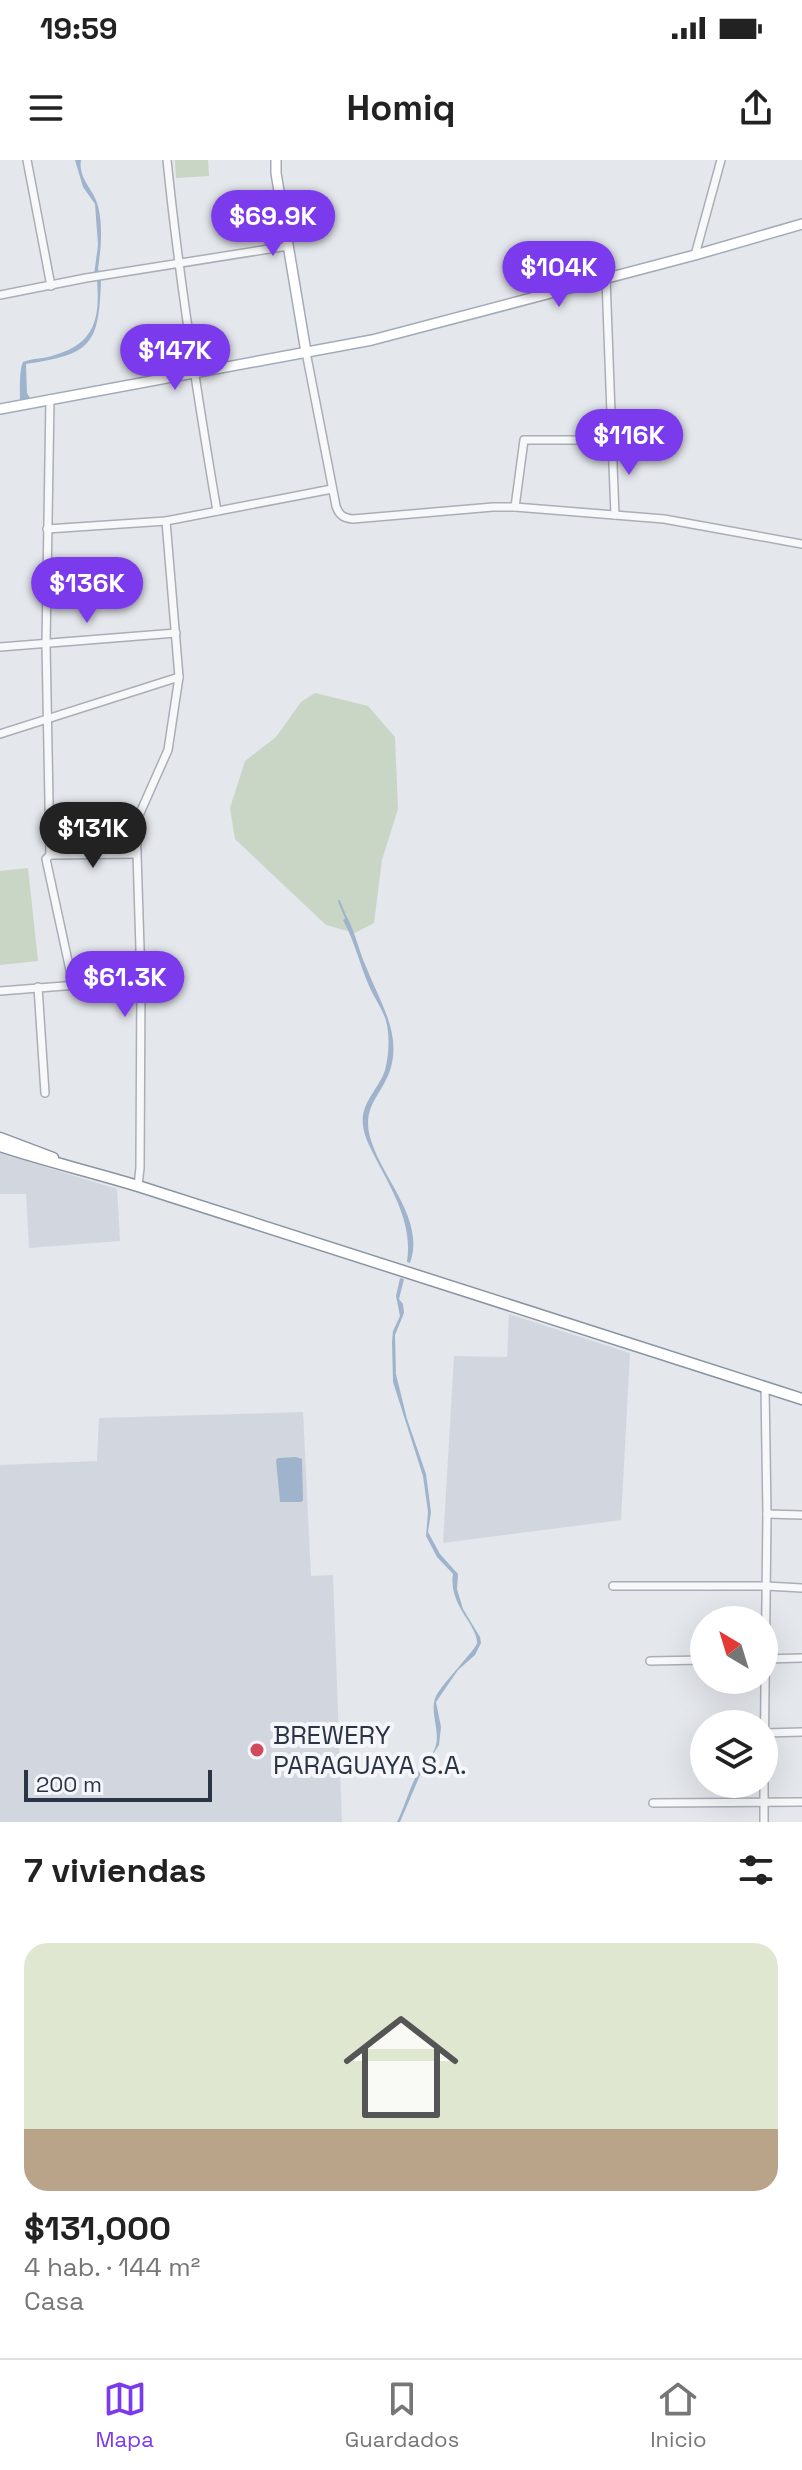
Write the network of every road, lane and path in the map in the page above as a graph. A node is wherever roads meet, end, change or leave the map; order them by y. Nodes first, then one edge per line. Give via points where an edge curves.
1 (27, 160) edge
2 (167, 160) edge
3 (276, 160) edge
4 (721, 160) edge
5 (802, 224) edge
6 (288, 246) junction
7 (695, 255) junction
8 (177, 264) junction
9 (606, 279) junction
10 (51, 286) junction
11 (0, 295) edge
12 (306, 352) junction
13 (193, 372) junction
14 (44, 400) junction
15 (0, 409) edge
16 (612, 440) junction
17 (332, 489) junction
18 (515, 507) junction
19 (217, 511) junction
20 (615, 515) junction
21 (166, 521) junction
22 (47, 529) junction
23 (802, 544) edge
24 (176, 633) junction
25 (46, 644) junction
26 (0, 647) edge
27 (179, 677) junction
28 (47, 717) junction
29 (0, 734) edge
30 (135, 854) junction
31 (50, 855) junction
32 (141, 980) junction
33 (73, 984) junction
34 (38, 987) junction
35 (0, 991) edge
36 (45, 1093) dead end
37 (0, 1138) edge
38 (0, 1146) edge
39 (65, 1164) junction
40 (138, 1186) junction
41 (765, 1388) junction
42 (802, 1399) edge
43 (767, 1514) junction
44 (802, 1515) edge
45 (613, 1586) dead end
46 (766, 1586) junction
47 (802, 1588) edge
48 (765, 1606) edge
49 (802, 1658) edge
50 (778, 1659) edge
51 (690, 1660) edge
52 (650, 1661) dead end
53 (802, 1732) edge
54 (778, 1733) edge
55 (764, 1798) edge
56 (764, 1802) junction
57 (802, 1802) edge
58 (653, 1803) dead end
59 (764, 1822) edge

1 - 10 street
2 - 8 street
3 - 6 main road
4 - 7 street
5 - 7 main road
6 - 8 street
6 - 12 main road
7 - 9 main road
8 - 10 street
8 - 13 street
9 - 12 main road
9 - 16 street
10 - 11 street
12 - 13 main road
12 - 17 street
13 - 14 main road
13 - 19 street
14 - 15 main road
14 - 22 street
16 - 18 street via 524,440
16 - 20 street
17 - 18 street via 338,514 353,519
17 - 19 street
18 - 20 street
19 - 21 street
20 - 23 street
21 - 22 street
21 - 24 street
22 - 25 street
24 - 25 street
24 - 27 street
25 - 26 street
25 - 28 street
27 - 28 street
27 - 30 street via 168,750 136,822
28 - 29 street
28 - 31 street
30 - 31 street
30 - 32 street
31 - 33 street via 46,859
32 - 33 street
32 - 40 street
33 - 34 street
34 - 35 street
34 - 36 street
37 - 39 highway
38 - 39 highway
39 - 40 highway
40 - 41 highway
41 - 42 highway
41 - 43 street
43 - 44 street
43 - 46 street
45 - 46 street
46 - 47 street
46 - 48 street
49 - 50 street
51 - 52 street
53 - 54 street
55 - 56 street
56 - 57 street
56 - 58 street
56 - 59 street

